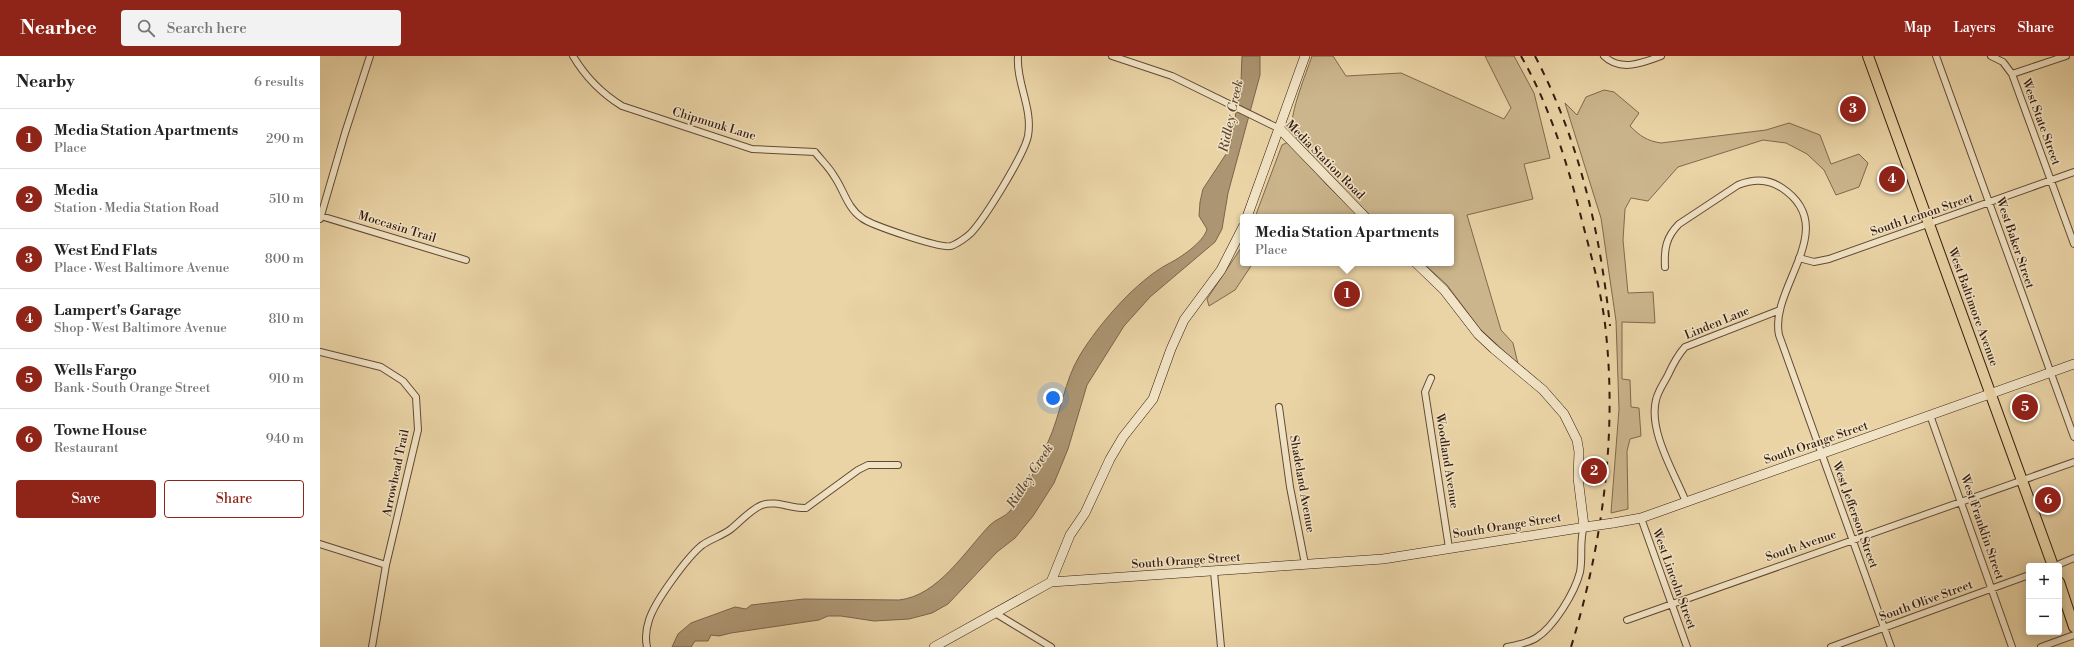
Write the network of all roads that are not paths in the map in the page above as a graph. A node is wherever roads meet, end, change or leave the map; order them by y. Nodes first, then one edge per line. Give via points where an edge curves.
1 (370, 56) edge
2 (574, 56) edge
3 (1018, 56) edge
4 (1112, 56) edge
5 (1305, 56) edge
6 (1661, 56) edge
7 (1868, 56) edge
8 (1936, 56) edge
9 (1991, 56) edge
10 (2066, 56) edge
11 (1606, 58) edge
12 (2012, 74) junction
13 (1280, 129) junction
14 (2074, 172) edge
15 (2051, 181) junction
16 (1990, 203) junction
17 (1249, 214) edge
18 (1362, 214) edge
19 (321, 217) edge
20 (1929, 224) junction
21 (1240, 233) edge
22 (2074, 244) edge
23 (1799, 258) junction
24 (466, 260) dead end
25 (1419, 266) edge
26 (1665, 267) dead end
27 (1780, 310) junction
28 (320, 352) edge
29 (2074, 364) edge
30 (2050, 373) junction
31 (1431, 378) dead end
32 (1991, 394) junction
33 (1279, 407) dead end
34 (1930, 415) junction
35 (2074, 437) edge
36 (1821, 454) junction
37 (2074, 462) edge
38 (898, 465) dead end
39 (2022, 480) junction
40 (1686, 502) junction
41 (1962, 502) junction
42 (1641, 518) junction
43 (1588, 526) junction
44 (1852, 540) junction
45 (320, 544) edge
46 (1449, 548) junction
47 (2074, 558) edge
48 (2053, 563) edge
49 (2062, 563) edge
50 (1306, 564) junction
51 (386, 565) junction
52 (1214, 572) junction
53 (2026, 576) edge
54 (1051, 582) junction
55 (1992, 588) junction
56 (2062, 591) edge
57 (1672, 603) junction
58 (995, 613) junction
59 (1626, 620) dead end
60 (2074, 627) edge
61 (1884, 628) junction
62 (2074, 635) edge
63 (372, 647) edge
64 (647, 647) edge
65 (934, 647) edge
66 (1051, 647) edge
67 (1221, 647) edge
68 (1507, 647) edge
69 (1687, 647) edge
70 (1831, 647) edge
71 (1891, 647) edge
72 (2012, 647) edge
73 (2041, 647) edge

1 - 19 street
2 - 3 street, Chipmunk Lane via 584,74 605,95 622,106 752,149 815,152 835,176 851,208 863,219 932,244 950,246 970,234 983,218 1018,160 1028,137 1026,99 1017,66
4 - 13 street, Media Station Road via 1172,76
5 - 13 street
6 - 11 street via 1625,66
7 - 20 main road, West Baltimore Avenue
8 - 16 street, West Baker Street
9 - 12 street via 2003,62
10 - 12 street
12 - 15 street, West State Street
13 - 17 street
13 - 18 street, Media Station Road
14 - 15 street, South Lemon Street
15 - 16 street, South Lemon Street
15 - 22 street, West State Street
16 - 20 street, South Lemon Street
16 - 30 street, West Baker Street
19 - 24 street, Moccasin Trail
20 - 23 street, South Lemon Street via 1819,262
20 - 32 main road, West Baltimore Avenue
21 - 54 street via 1221,270 1184,320 1153,399 1123,437 1110,459 1085,513 1070,535
23 - 26 street, West Jefferson Street via 1806,230 1800,207 1780,186 1752,181 1729,190 1679,224 1666,243
23 - 27 street, West Jefferson Street
25 - 43 street via 1444,290 1478,334 1543,390 1564,414 1577,440 1578,478
27 - 36 street, West Jefferson Street via 1779,335
27 - 40 street, Linden Lane via 1686,347 1676,357 1655,401 1662,449
28 - 51 street, Arrowhead Trail via 381,367 403,381 416,397 418,430
29 - 30 street, South Orange Street
30 - 32 street, South Orange Street
30 - 35 street, West Baker Street
31 - 46 street, Woodland Avenue via 1425,392
32 - 34 street, South Orange Street
32 - 39 main road, West Baltimore Avenue
33 - 50 street, Shadeland Avenue via 1290,487
34 - 36 street, South Orange Street
34 - 41 street, West Franklin Street
36 - 40 street, South Orange Street
36 - 44 street, West Jefferson Street
37 - 39 street, South Avenue
38 - 64 street via 868,465 806,508 796,509 774,502 760,506 730,530 702,545 667,589 649,619
39 - 41 street, South Avenue
39 - 48 main road, West Baltimore Avenue
40 - 42 street, South Orange Street
41 - 44 street, South Avenue
41 - 55 street, West Franklin Street
42 - 43 street, South Orange Street, bridge
42 - 57 street, West Lincoln Street
43 - 46 street, South Orange Street
43 - 68 street via 1580,540 1580,572 1563,608 1537,638
44 - 57 street, South Avenue
44 - 61 street, West Jefferson Street
45 - 51 street
46 - 50 street, South Orange Street via 1383,559
47 - 49 street
50 - 52 street, South Orange Street
51 - 63 street, Arrowhead Trail
52 - 54 street, South Orange Street
52 - 67 street
53 - 55 street, South Olive Street
54 - 58 street, South Orange Street
55 - 61 street, South Olive Street
55 - 72 street, West Franklin Street
56 - 60 main road
57 - 59 street, South Avenue
57 - 69 street, West Lincoln Street
58 - 65 street, South Orange Street
58 - 66 street
61 - 70 street, South Olive Street
61 - 71 street, West Jefferson Street
62 - 73 street

